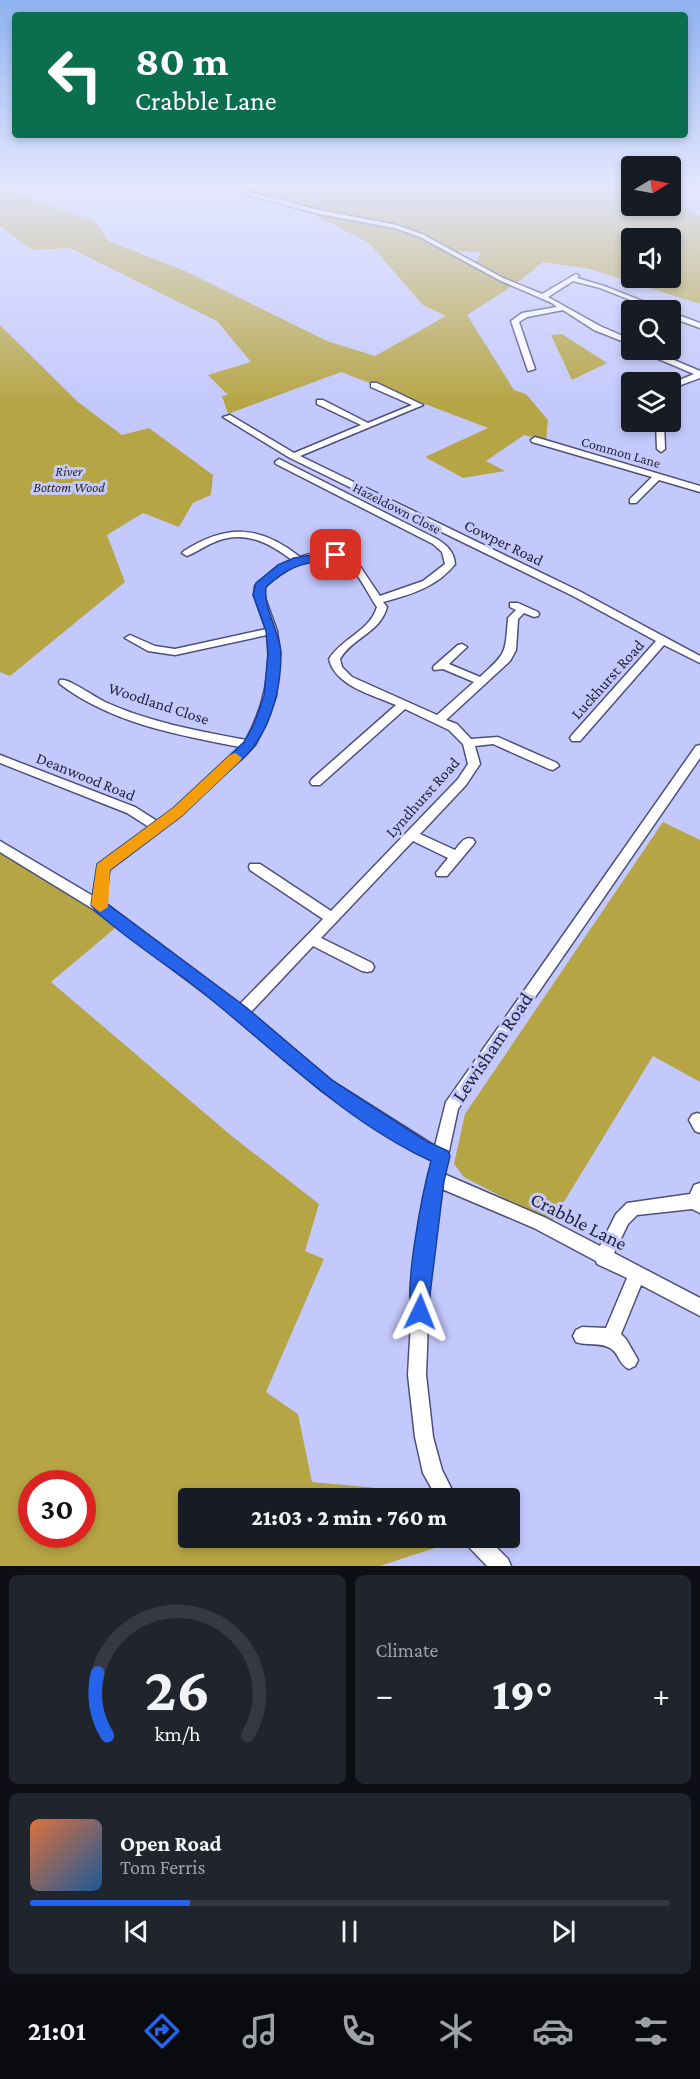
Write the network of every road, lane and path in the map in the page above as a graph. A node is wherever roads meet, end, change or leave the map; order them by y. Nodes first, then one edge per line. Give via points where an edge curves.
1 (463, 258) edge
2 (542, 297) junction
3 (635, 300) edge
4 (563, 308) junction
5 (681, 318) edge
6 (700, 326) edge
7 (621, 338) edge
8 (668, 360) edge
9 (532, 366) dead end
10 (700, 374) edge
11 (681, 382) edge
12 (374, 385) dead end
13 (320, 402) dead end
14 (227, 417) dead end
15 (369, 426) junction
16 (660, 432) edge
17 (535, 440) dead end
18 (661, 449) dead end
19 (293, 456) junction
20 (279, 462) dead end
21 (658, 476) junction
22 (700, 489) edge
23 (633, 501) dead end
24 (186, 553) dead end
25 (298, 560) junction
26 (377, 600) junction
27 (524, 610) dead end
28 (272, 631) junction
29 (130, 638) dead end
30 (662, 641) junction
31 (462, 647) dead end
32 (700, 660) edge
33 (64, 682) dead end
34 (482, 682) junction
35 (404, 704) junction
36 (439, 720) junction
37 (576, 738) dead end
38 (468, 743) junction
39 (249, 745) junction
40 (700, 749) edge
41 (0, 759) edge
42 (553, 766) dead end
43 (316, 782) dead end
44 (157, 827) junction
45 (411, 835) junction
46 (470, 842) dead end
47 (0, 846) edge
48 (456, 856) junction
49 (255, 867) dead end
50 (442, 873) dead end
51 (98, 905) junction
52 (333, 919) junction
53 (313, 940) junction
54 (367, 968) dead end
55 (242, 1013) junction
56 (441, 1156) junction
57 (435, 1181) junction
58 (698, 1199) edge
59 (603, 1257) junction
60 (638, 1275) junction
61 (700, 1307) edge
62 (582, 1336) dead end
63 (611, 1337) junction
64 (629, 1360) dead end
65 (441, 1488) edge
66 (484, 1548) edge
67 (501, 1566) edge

1 - 2 street
2 - 3 street via 574,278
2 - 4 street
4 - 7 street
4 - 9 street via 525,315 515,321
5 - 6 street
8 - 10 street
10 - 11 street
12 - 15 street via 419,404
13 - 15 street
14 - 19 street, Cowper Road
15 - 19 street
16 - 18 street
17 - 21 street, Common Lane
19 - 30 street, Cowper Road via 577,594
20 - 26 street, Hazeldown Close via 444,547 450,564 434,578 409,592
21 - 22 street, Common Lane
21 - 23 street
24 - 25 street via 206,540 233,532 278,542
25 - 26 street via 336,555 350,560
25 - 28 street via 282,567 260,586 259,595
26 - 35 street, Lyndhurst Road via 382,607 380,619 340,649 335,667 348,679
27 - 34 street via 513,618 511,650 506,659
28 - 29 street via 175,652 152,649
28 - 39 street via 270,696
30 - 32 street, Cowper Road
30 - 37 street, Luckhurst Road
31 - 34 street via 438,668
33 - 39 street, Woodland Close via 74,691 123,712 182,731
34 - 36 street
35 - 36 street, Lyndhurst Road
35 - 43 street
36 - 38 street, Lyndhurst Road via 453,727
38 - 42 street via 494,740
38 - 45 street, Lyndhurst Road via 474,764 469,774
39 - 44 street
40 - 56 street, Lewisham Road via 451,1107
41 - 44 street, Deanwood Road via 131,810
44 - 51 street via 103,868
45 - 48 street
45 - 52 street, Lyndhurst Road
46 - 48 street
47 - 51 street
48 - 50 street
49 - 52 street
51 - 55 street
52 - 53 street, Lyndhurst Road
53 - 54 street
53 - 55 street, Lyndhurst Road
55 - 56 street via 327,1086 420,1147
56 - 57 street, Lewisham Road
57 - 59 street, Crabble Lane via 447,1182 540,1223
57 - 65 street, Lewisham Road via 422,1269 417,1375 424,1437 433,1473
58 - 59 street via 633,1208 622,1219
59 - 60 street, Crabble Lane
60 - 61 street, Crabble Lane
60 - 63 street
62 - 63 street
63 - 64 street
66 - 67 street

